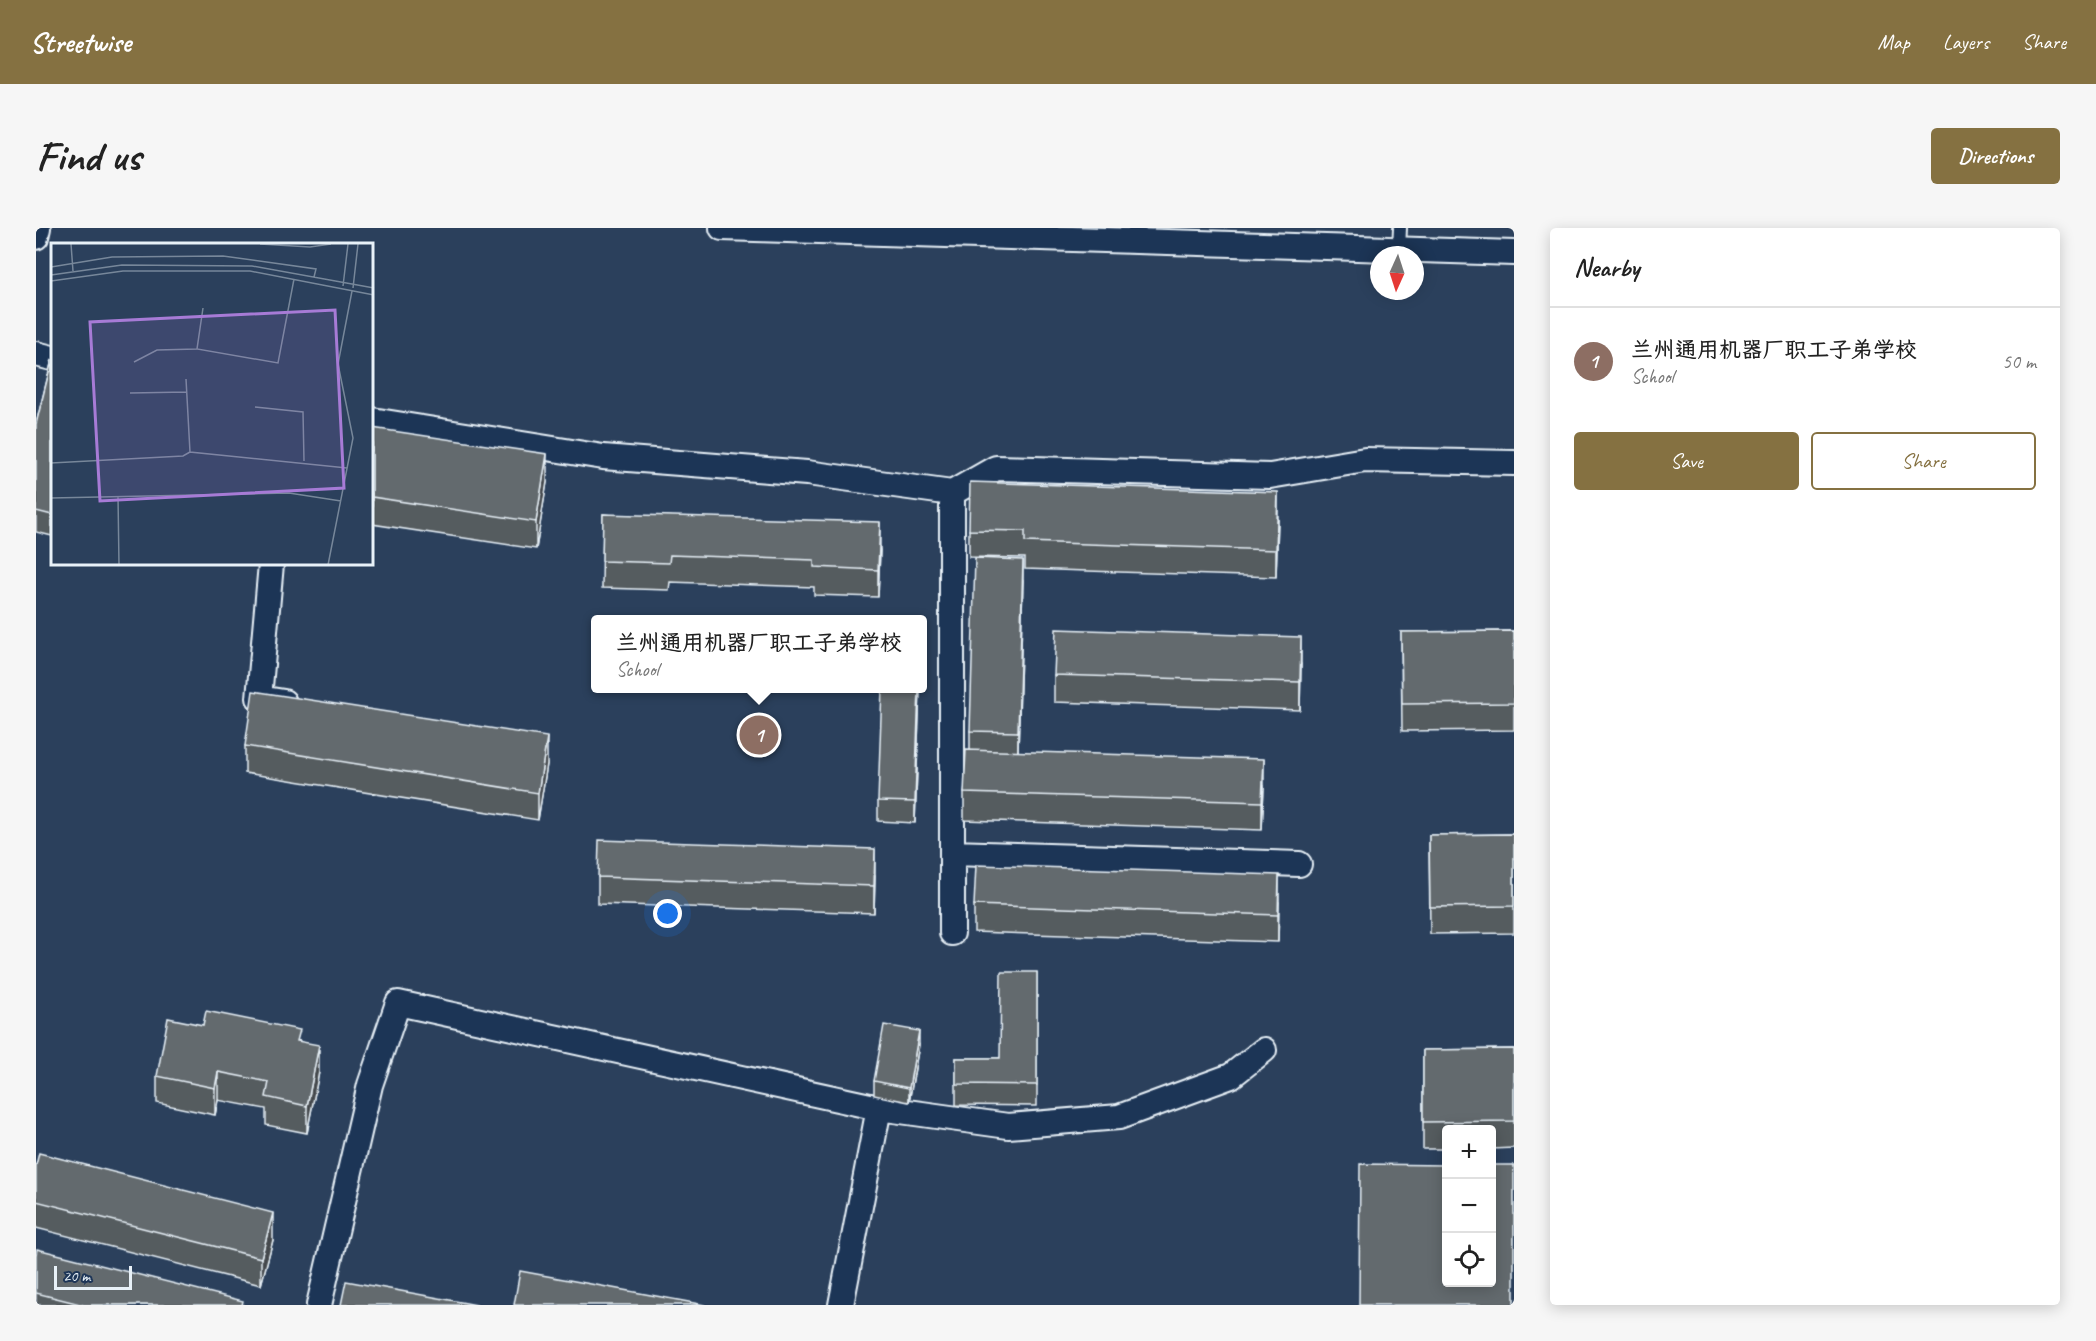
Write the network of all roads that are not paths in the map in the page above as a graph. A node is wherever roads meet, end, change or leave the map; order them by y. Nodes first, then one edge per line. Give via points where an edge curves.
1 (38, 228) edge
2 (722, 228) edge
3 (36, 237) edge
4 (1400, 239) edge
5 (1514, 253) edge
6 (36, 354) edge
7 (51, 357) edge
8 (374, 420) edge
9 (1514, 463) edge
10 (952, 493) junction
11 (271, 566) edge
12 (306, 706) edge
13 (952, 853) junction
14 (1299, 864) dead end
15 (952, 933) dead end
16 (1264, 1050) dead end
17 (879, 1108) junction
18 (319, 1305) edge
19 (841, 1305) edge

1 - 3 street
2 - 4 street
4 - 5 street
6 - 7 street
8 - 10 street via 603,457 807,473
9 - 10 street via 1365,460 1270,476 996,468
10 - 13 street
11 - 12 street via 259,698
13 - 14 street
13 - 15 street
16 - 17 street via 1231,1076 1119,1117 1008,1126
17 - 18 street via 398,1003 370,1085
17 - 19 street

